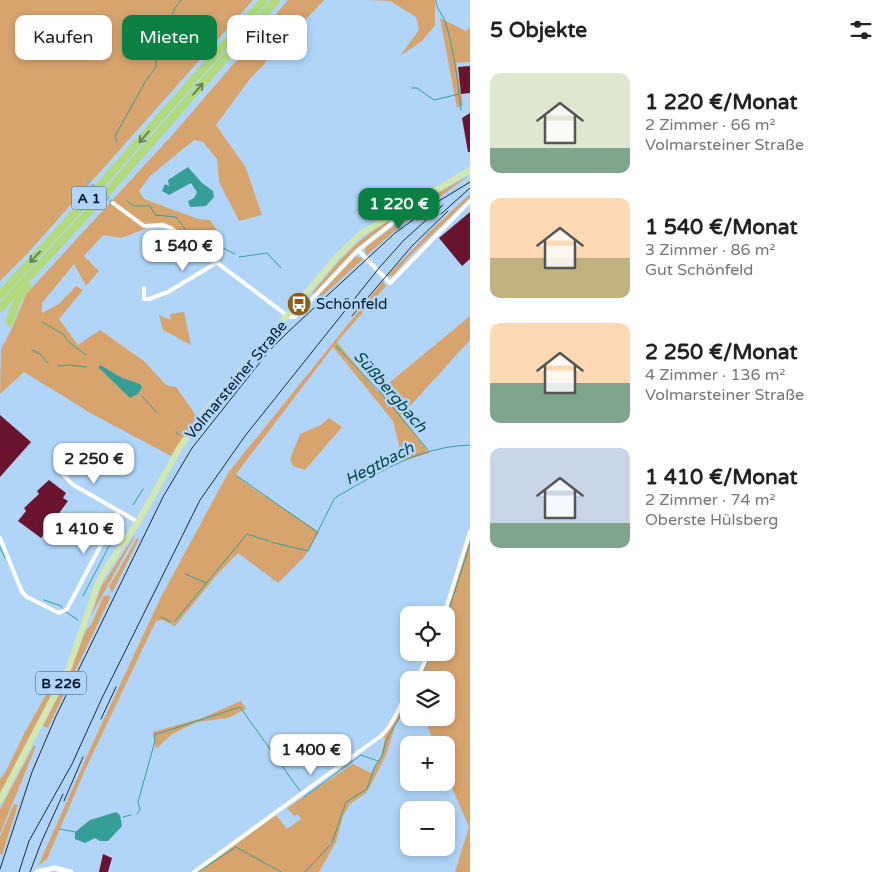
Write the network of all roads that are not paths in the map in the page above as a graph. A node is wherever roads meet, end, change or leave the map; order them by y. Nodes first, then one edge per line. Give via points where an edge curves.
1 (264, 0) edge
2 (276, 0) edge
3 (470, 170) edge
4 (428, 194) junction
5 (470, 201) edge
6 (113, 204) tunnel mouth
7 (358, 250) junction
8 (216, 263) junction
9 (43, 264) junction
10 (144, 288) dead end
11 (0, 295) edge
12 (0, 308) edge
13 (289, 316) junction
14 (8, 322) dead end
15 (59, 470) dead end
16 (119, 511) junction
17 (138, 522) junction
18 (470, 532) edge
19 (0, 538) edge
20 (447, 606) edge
21 (400, 703) edge
22 (0, 800) edge
23 (37, 872) edge
24 (71, 872) edge
25 (194, 872) edge

1 -> 11 highway, A 1
9 -> 2 highway, A 1
3 - 4 main road, Volmarsteiner Straße / B 226
4 - 7 street, Volmarsteiner Straße
4 - 13 main road, Volmarsteiner Straße / B 226 via 360,234
5 - 7 street via 390,283
6 - 8 street via 144,226 161,224 171,228
7 - 13 street, Volmarsteiner Straße via 298,314
8 - 10 street via 157,297 144,299
8 - 13 street
9 - 12 highway, A 1
9 - 14 highway via 18,299
13 - 17 main road, Volmarsteiner Straße / B 226 via 201,417 180,446
15 - 16 street via 72,484
16 - 17 street
16 - 19 street via 65,611 59,613 22,592
17 - 22 main road, Volmarsteiner Straße / B 226 via 101,578 68,670
18 - 20 street
21 - 25 street via 390,726 382,735
23 - 24 street via 54,868

